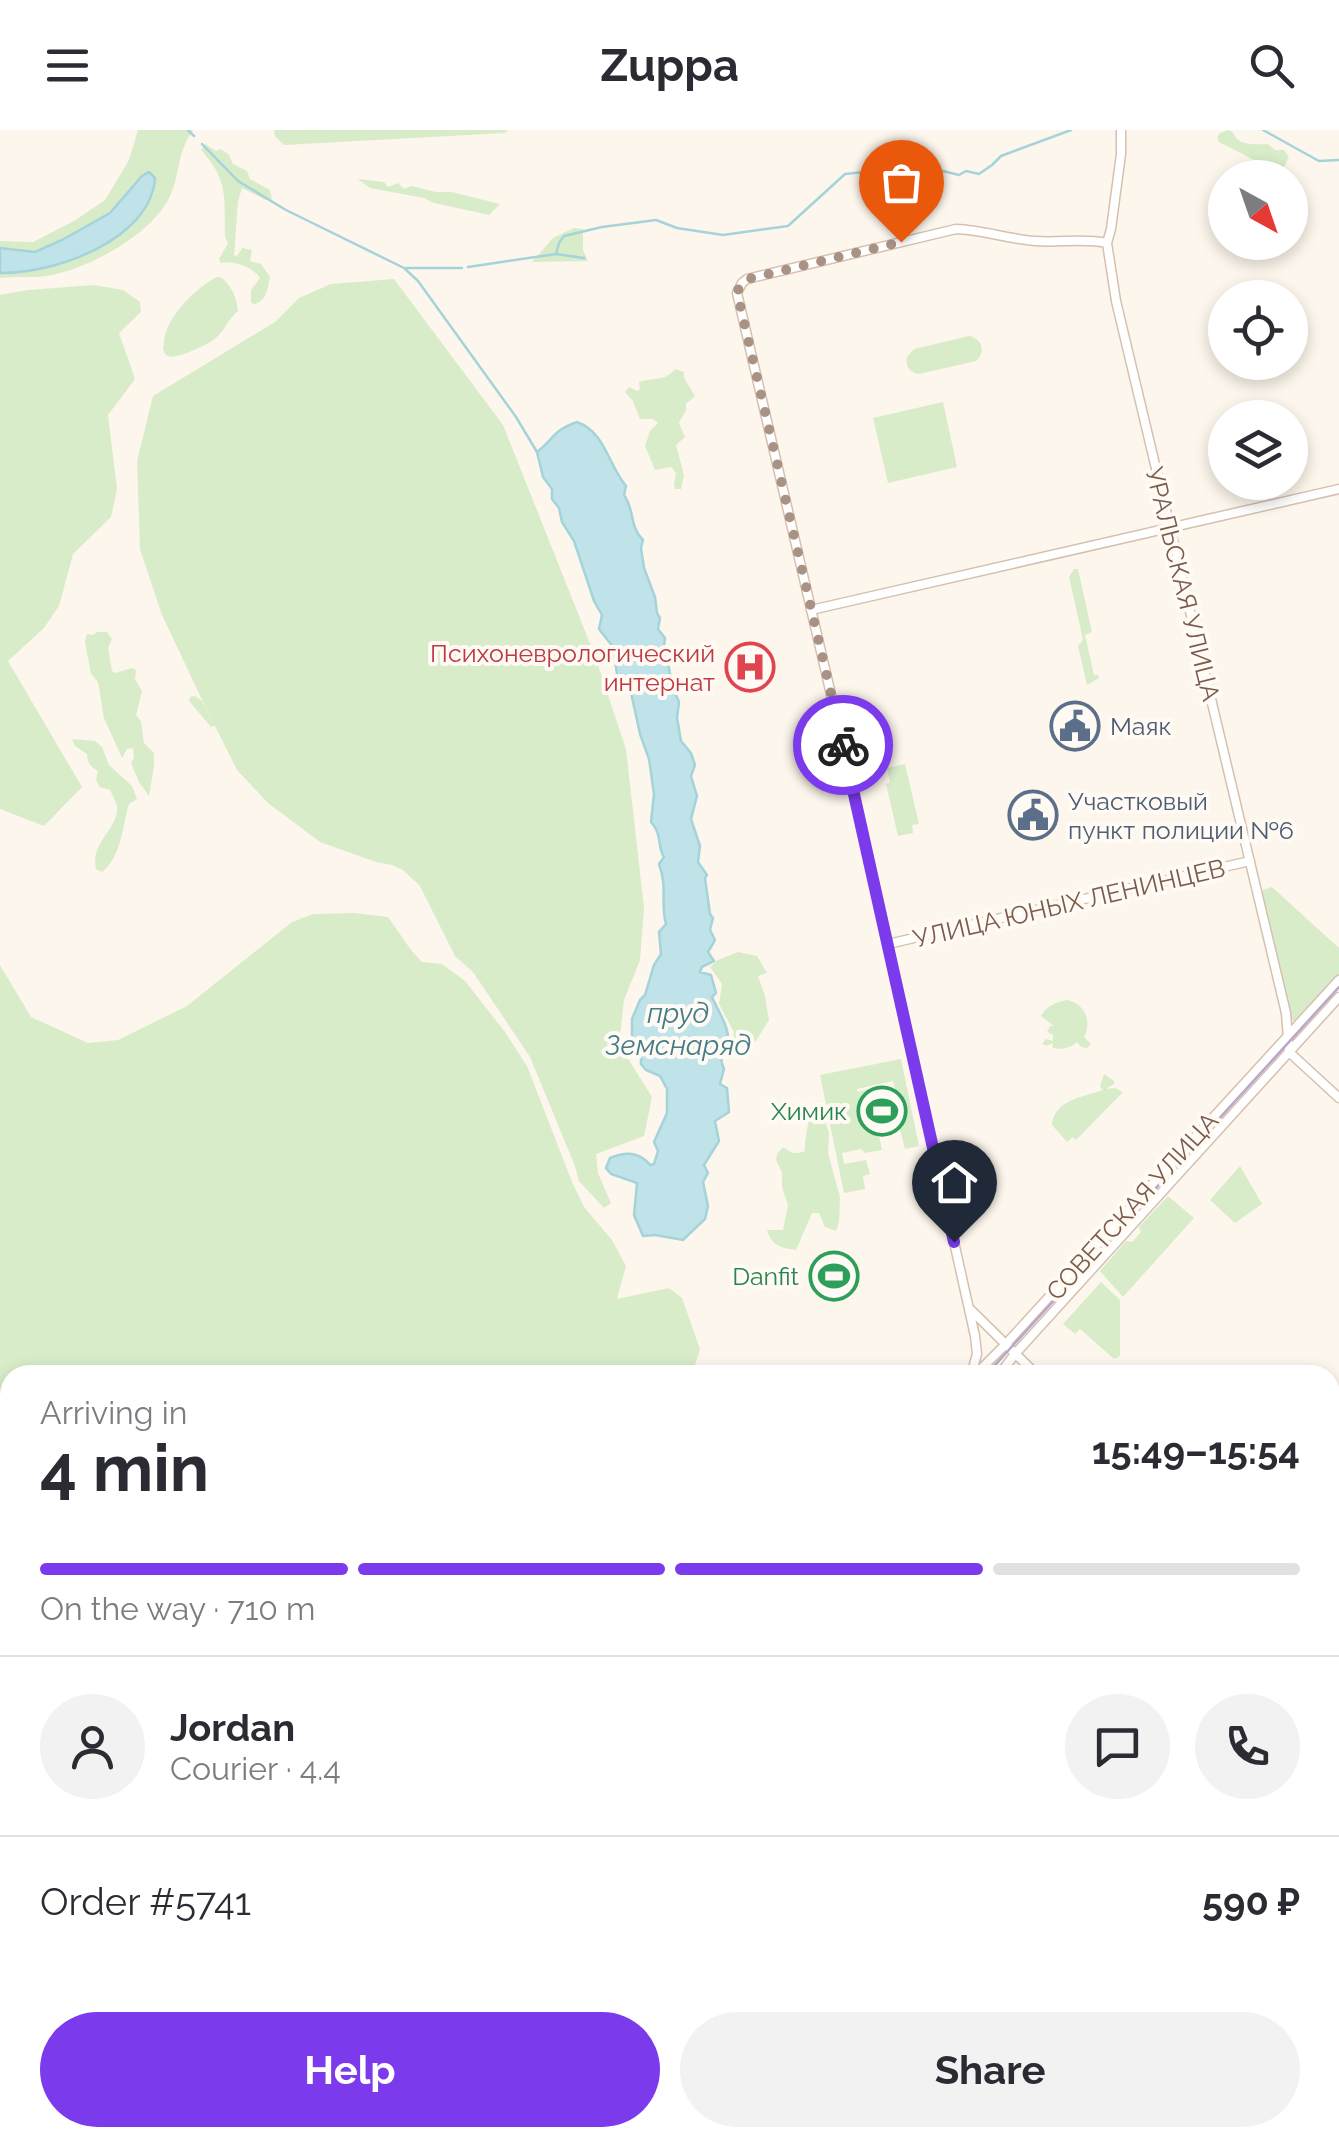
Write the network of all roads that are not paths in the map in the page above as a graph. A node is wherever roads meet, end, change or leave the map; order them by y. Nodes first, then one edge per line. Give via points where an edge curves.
1 (1121, 130) edge
2 (1107, 244) junction
3 (1339, 489) edge
4 (1172, 528) junction
5 (811, 610) junction
6 (1250, 861) junction
7 (888, 944) junction
8 (1339, 980) edge
9 (1339, 998) edge
10 (1288, 1036) junction
11 (1289, 1052) junction
12 (1339, 1098) edge
13 (969, 1306) junction
14 (1005, 1345) junction
15 (1015, 1354) junction
16 (975, 1365) edge
17 (984, 1365) edge
18 (1007, 1365) edge
19 (1027, 1365) edge

1 - 2 street, УРАЛЬСКАЯ УЛИЦА
2 - 4 street, УРАЛЬСКАЯ УЛИЦА
2 - 5 street via 956,230 742,283 737,292
3 - 4 street
4 - 5 street
4 - 6 street, УРАЛЬСКАЯ УЛИЦА
5 - 7 street
6 - 7 street, УЛИЦА ЮНЫХ ЛЕНИНЦЕВ
6 - 10 street, УРАЛЬСКАЯ УЛИЦА
7 - 13 street
8 - 10 street, СОВЕТСКАЯ УЛИЦА
9 - 11 street, СОВЕТСКАЯ УЛИЦА
10 - 11 street
10 - 14 street, СОВЕТСКАЯ УЛИЦА
11 - 12 street
11 - 15 street, СОВЕТСКАЯ УЛИЦА
13 - 14 street
13 - 16 street
14 - 15 street
14 - 17 street, СОВЕТСКАЯ УЛИЦА
15 - 18 street, СОВЕТСКАЯ УЛИЦА
15 - 19 street

